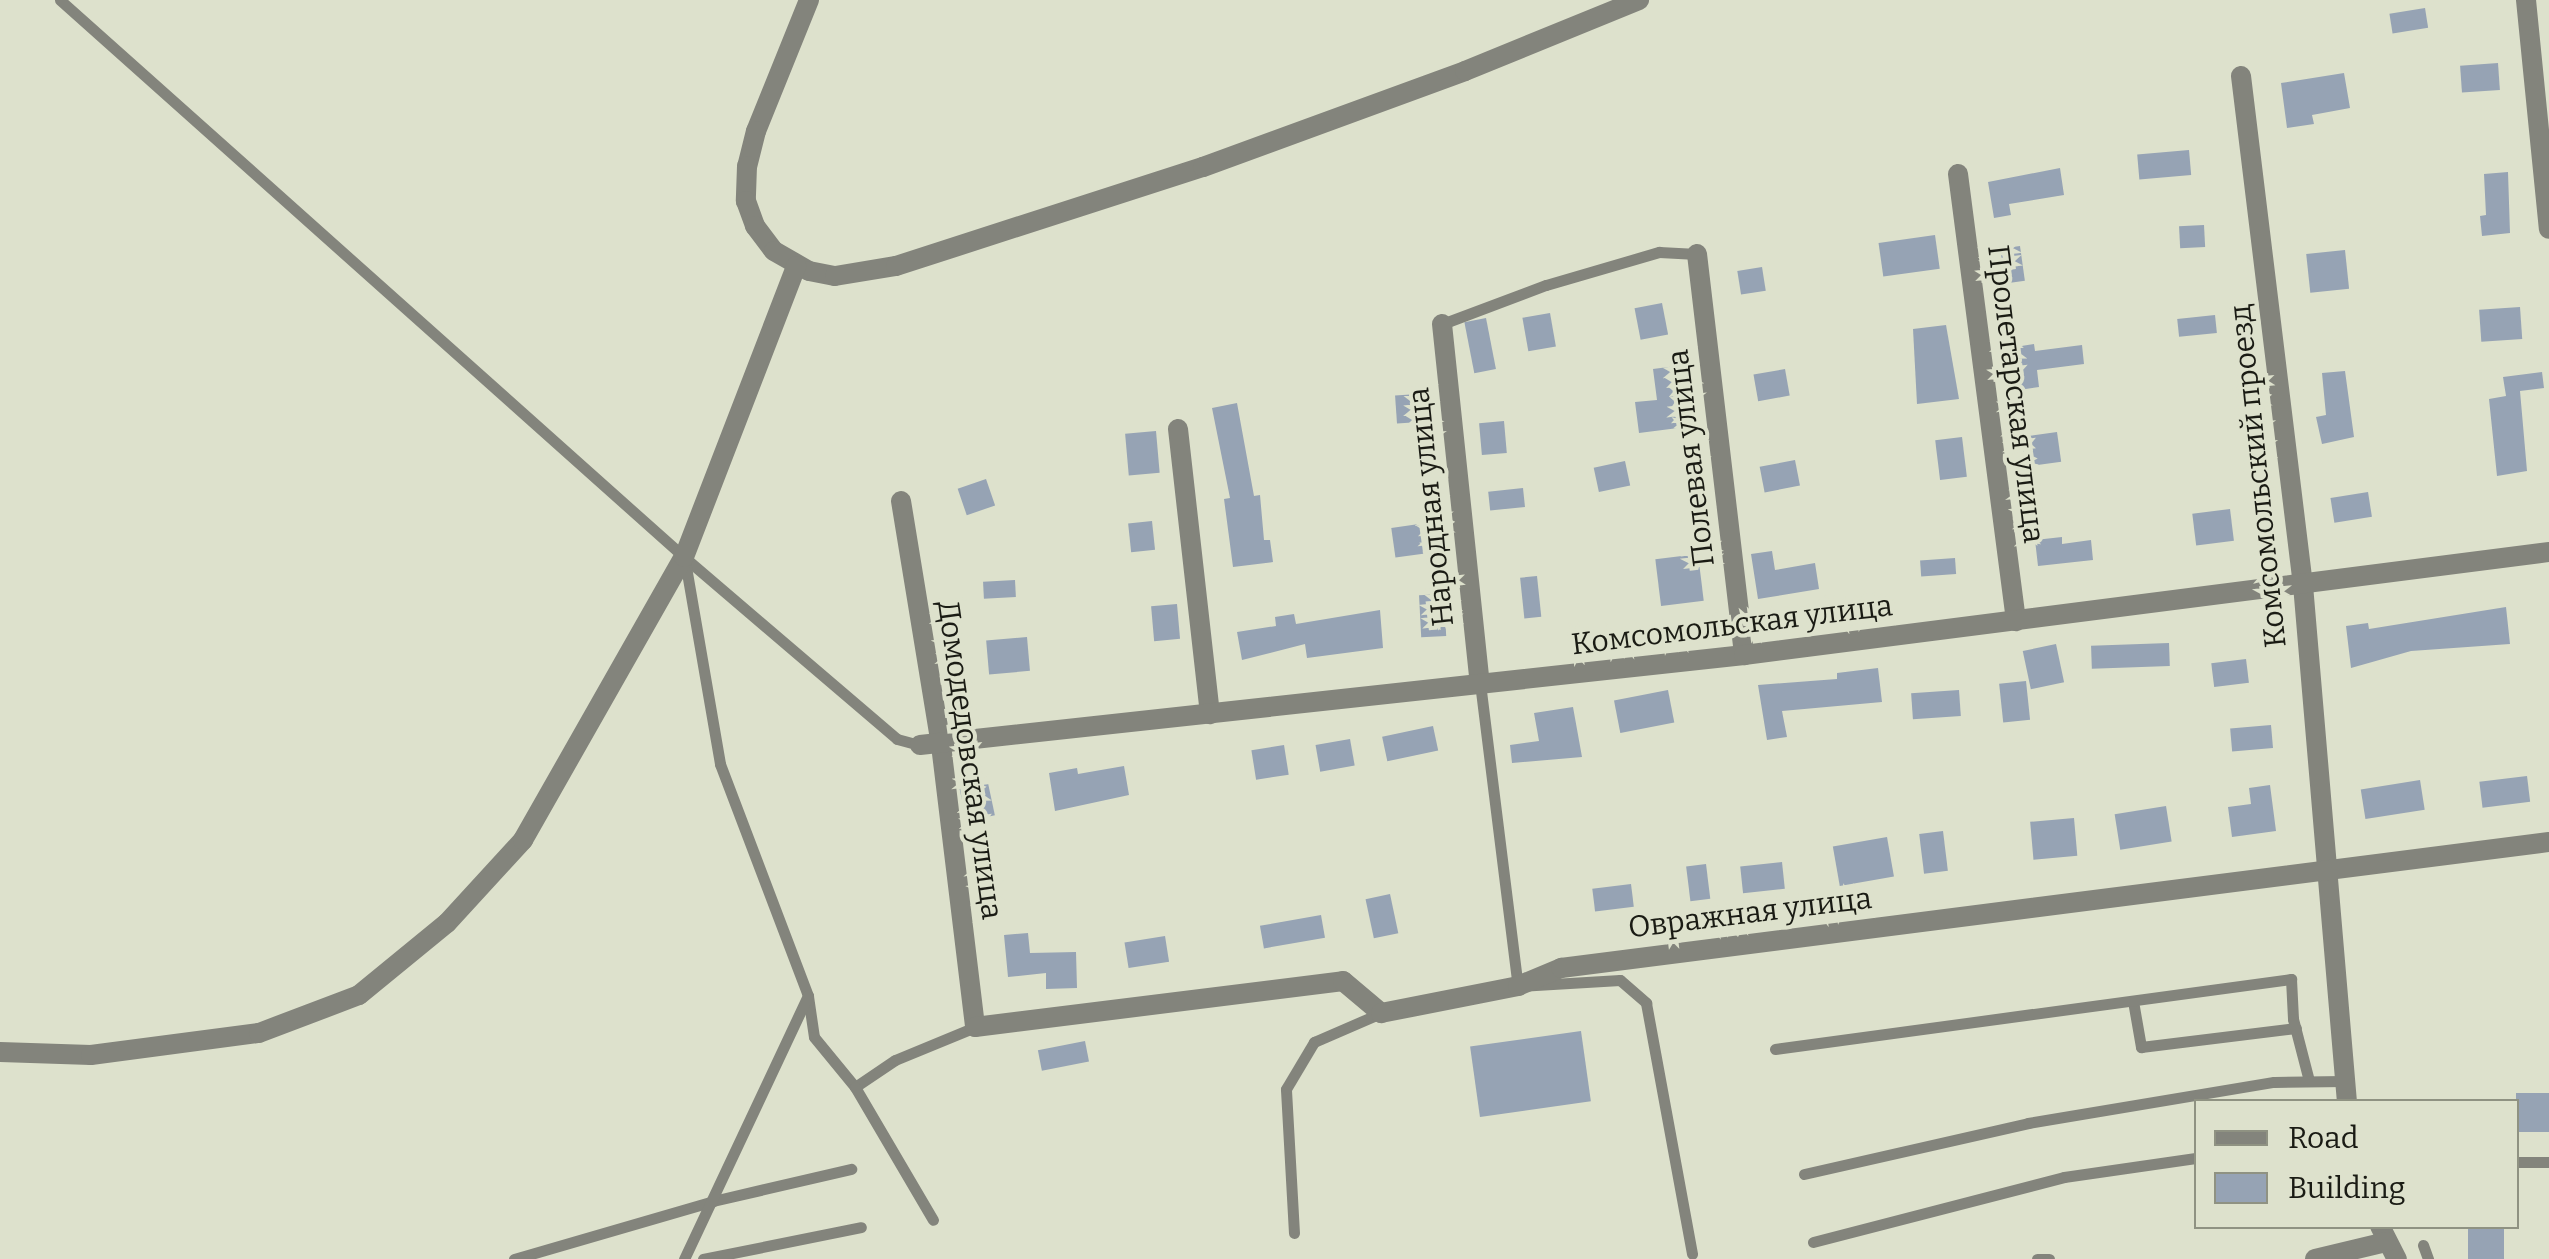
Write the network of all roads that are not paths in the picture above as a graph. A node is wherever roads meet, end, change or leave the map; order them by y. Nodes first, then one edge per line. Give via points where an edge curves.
1 (60, 0) edge
2 (809, 0) edge
3 (1639, 0) edge
4 (2526, 0) edge
5 (2241, 76) dead end
6 (1958, 174) dead end
7 (2549, 229) edge
8 (1697, 254) joint
9 (796, 266) junction
10 (1442, 324) joint
11 (1178, 429) dead end
12 (902, 500) dead end
13 (2549, 552) edge
14 (684, 557) junction
15 (2303, 585) junction
16 (2016, 621) junction
17 (1744, 655) junction
18 (1480, 683) junction
19 (1210, 714) junction
20 (931, 745) junction
21 (2549, 842) edge
22 (2325, 872) junction
23 (1518, 986) junction
24 (808, 996) junction
25 (2133, 1000) junction
26 (1382, 1013) junction
27 (975, 1028) junction
28 (2296, 1028) junction
29 (1774, 1049) dead end
30 (0, 1052) edge
31 (2309, 1081) junction
32 (855, 1087) junction
33 (2345, 1091) edge
34 (2194, 1158) edge
35 (2519, 1162) edge
36 (2549, 1162) edge
37 (851, 1169) dead end
38 (1804, 1174) dead end
39 (713, 1202) junction
40 (933, 1220) dead end
41 (861, 1227) dead end
42 (1294, 1232) dead end
43 (1813, 1242) dead end
44 (2388, 1242) edge
45 (2424, 1245) dead end
46 (1692, 1254) dead end
47 (514, 1259) edge
48 (684, 1259) edge
49 (703, 1259) edge
50 (2038, 1259) edge
51 (2049, 1259) edge
52 (2316, 1259) edge
53 (2428, 1259) edge

1 - 14 lane
2 - 9 street via 759,122 746,180 755,226
3 - 9 street via 1331,122 952,249 851,276
4 - 7 street
5 - 15 street, Комсомольский проезд
6 - 16 street, Пролетарская улица
8 - 10 lane via 1658,252
8 - 17 street, Полевая улица
9 - 14 street
10 - 18 street, Народная улица
11 - 19 street
12 - 20 street, Домодедовская улица
13 - 15 street, Комсомольская улица
14 - 20 lane via 897,738
14 - 24 lane via 720,764
14 - 30 street via 523,840 447,922 359,995 259,1033 91,1055
15 - 16 street, Комсомольская улица
15 - 22 street, Комсомольский проезд
16 - 17 street, Комсомольская улица
17 - 18 street, Комсомольская улица
18 - 19 street, Комсомольская улица
18 - 23 lane
19 - 20 street, Комсомольская улица
20 - 27 street, Домодедовская улица
21 - 22 street, Овражная улица
22 - 23 street, Овражная улица via 1620,959 1561,968
22 - 33 street, Комсомольский проезд
23 - 26 street, Овражная улица
23 - 46 lane via 1620,980 1646,1003
24 - 32 lane via 814,1037
24 - 39 lane
25 - 28 lane via 2141,1047
25 - 28 lane via 2291,980
25 - 29 lane
26 - 27 street via 1343,981
26 - 42 lane via 1314,1042 1286,1089
27 - 32 lane via 895,1060
28 - 31 lane
31 - 33 lane
31 - 38 lane via 2028,1122
32 - 40 lane
34 - 43 lane via 2064,1178
35 - 36 lane
37 - 39 lane
39 - 47 lane
39 - 48 lane
41 - 49 lane
44 - 52 street
45 - 53 lane
50 - 51 lane

